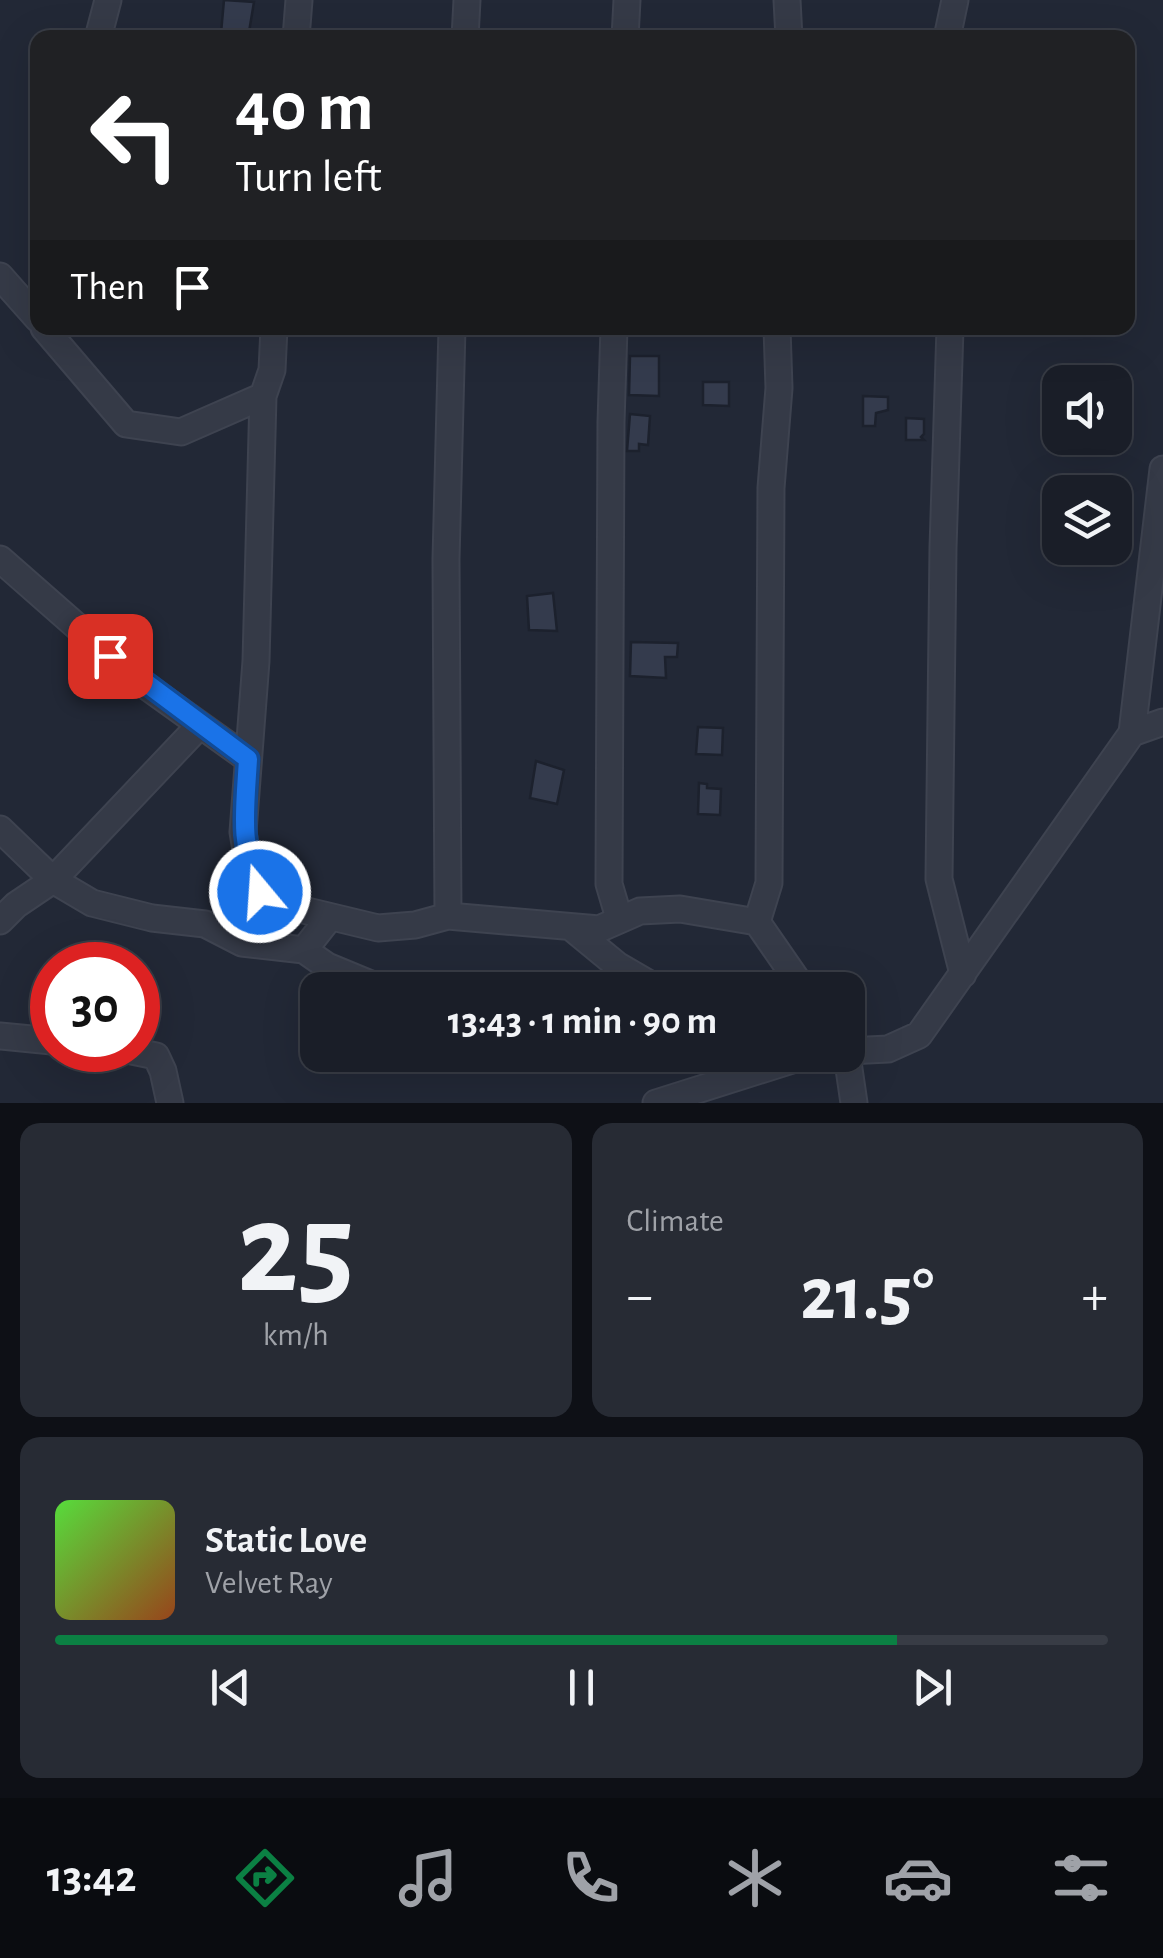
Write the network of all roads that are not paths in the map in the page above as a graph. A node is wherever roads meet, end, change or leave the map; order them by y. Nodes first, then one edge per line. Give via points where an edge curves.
1 (108, 0) edge
2 (300, 0) edge
3 (467, 0) edge
4 (627, 0) edge
5 (787, 0) edge
6 (955, 0) edge
7 (100, 30) edge
8 (297, 30) edge
9 (465, 30) edge
10 (625, 30) edge
11 (789, 30) edge
12 (948, 30) edge
13 (0, 276) edge
14 (30, 310) edge
15 (50, 335) edge
16 (274, 335) edge
17 (452, 335) edge
18 (614, 335) edge
19 (777, 335) edge
20 (950, 335) edge
21 (263, 396) junction
22 (1163, 469) edge
23 (0, 559) edge
24 (1163, 722) edge
25 (200, 724) junction
26 (1132, 732) junction
27 (248, 759) junction
28 (0, 829) edge
29 (54, 880) junction
30 (448, 916) junction
31 (330, 917) junction
32 (619, 918) junction
33 (0, 921) edge
34 (757, 922) junction
35 (572, 928) junction
36 (304, 950) junction
37 (342, 972) edge
38 (629, 972) edge
39 (792, 972) edge
40 (963, 974) junction
41 (0, 1036) edge
42 (30, 1039) edge
43 (865, 1051) edge
44 (160, 1065) edge
45 (754, 1072) edge
46 (850, 1072) edge
47 (170, 1103) edge
48 (656, 1103) edge
49 (854, 1103) edge

1 - 7 street
2 - 8 street
3 - 9 street
4 - 10 street
5 - 11 street
6 - 12 street
13 - 14 street
15 - 21 street via 126,424 181,432
16 - 21 street
17 - 30 street
18 - 32 street via 609,884
19 - 34 street via 770,488 770,884
20 - 40 street via 940,879
21 - 27 street
22 - 26 street
23 - 25 street via 139,681
24 - 26 street
25 - 27 street
25 - 29 street
26 - 40 street
27 - 31 street via 243,832 260,892
28 - 29 street
29 - 33 street
29 - 36 street via 92,903 205,924 242,943
30 - 31 street via 378,928
30 - 35 street
31 - 36 street
32 - 34 street via 680,909
32 - 35 street via 599,929
34 - 39 street
35 - 38 street
36 - 37 street
40 - 43 street via 919,1035
41 - 42 street
44 - 47 street
45 - 48 street
46 - 49 street

